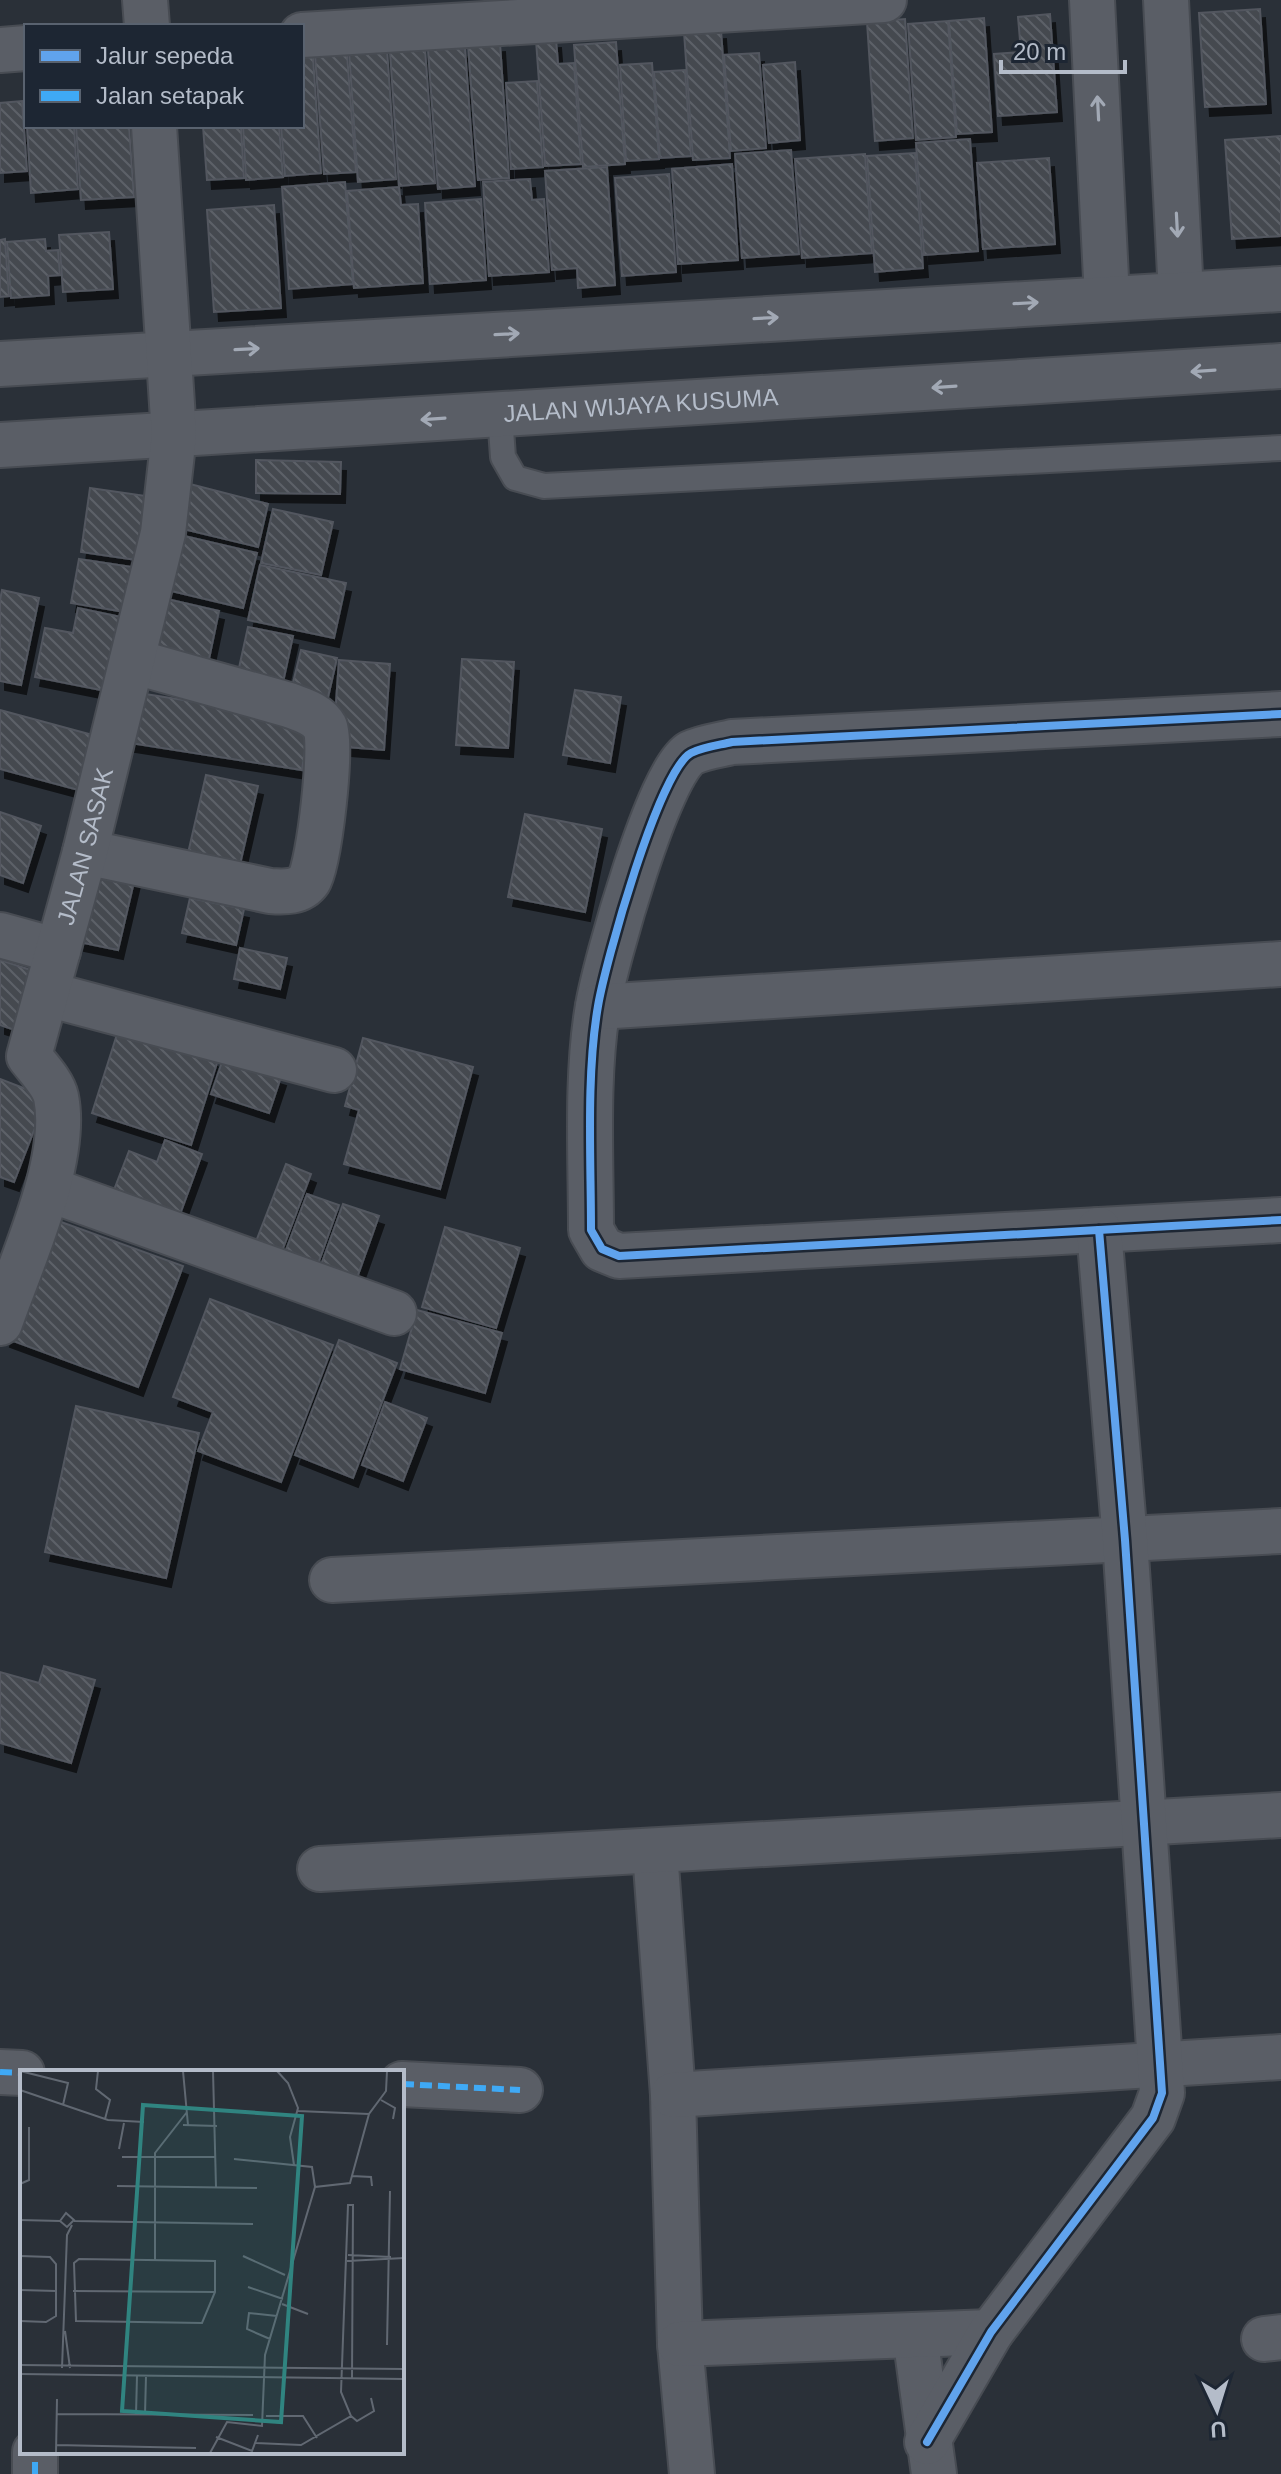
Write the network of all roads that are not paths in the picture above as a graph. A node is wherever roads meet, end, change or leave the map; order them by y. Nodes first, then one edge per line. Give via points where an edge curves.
1 (145, 0) edge
2 (884, 0) edge
3 (1092, 0) edge
4 (1166, 0) edge
5 (147, 24) edge
6 (304, 35) edge
7 (24, 48) edge
8 (0, 50) edge
9 (154, 128) edge
10 (1281, 289) edge
11 (1181, 294) junction
12 (1107, 298) junction
13 (169, 354) junction
14 (0, 364) edge
15 (1281, 366) edge
16 (500, 415) junction
17 (174, 435) junction
18 (0, 445) edge
19 (1281, 448) edge
20 (132, 661) junction
21 (1281, 714) edge
22 (85, 852) junction
23 (0, 935) edge
24 (58, 951) junction
25 (1281, 964) edge
26 (47, 994) junction
27 (598, 1007) junction
28 (12, 1052) edge
29 (334, 1070) dead end
30 (48, 1189) junction
31 (1281, 1220) edge
32 (1099, 1230) junction
33 (394, 1313) dead end
34 (0, 1323) edge
35 (1281, 1531) edge
36 (1125, 1540) junction
37 (332, 1580) dead end
38 (1281, 1815) edge
39 (1145, 1824) junction
40 (655, 1852) junction
41 (320, 1869) dead end
42 (1281, 2057) edge
43 (1162, 2066) junction
44 (0, 2072) edge
45 (20, 2073) edge
46 (404, 2084) edge
47 (520, 2090) dead end
48 (673, 2095) junction
49 (991, 2332) junction
50 (915, 2335) junction
51 (680, 2344) junction
52 (930, 2458) edge
53 (692, 2474) edge

1 - 5 street
2 - 6 street
12 -> 3 street
4 -> 11 street
7 - 8 street
9 - 13 street, JALAN SASAK
10 - 11 street
11 - 12 street
13 -> 12 street
13 - 14 street
13 - 17 street, JALAN SASAK
15 -> 16 street, JALAN WIJAYA KUSUMA
16 -> 17 street, JALAN WIJAYA KUSUMA
16 - 19 lane via 503,457 515,478 544,486
17 - 18 street, JALAN WIJAYA KUSUMA
17 - 20 street, JALAN SASAK via 163,533
20 - 22 street, JALAN SASAK
20 - 22 street via 313,714 325,728 328,751 317,861 308,881 292,892
21 - 27 street via 732,742 690,753 670,776 654,811
22 - 24 street, JALAN SASAK
23 - 24 street
24 - 26 street, JALAN SASAK
25 - 27 street
26 - 28 street, JALAN SASAK
26 - 29 street
27 - 32 street via 591,1094 591,1230 602,1249 619,1256
28 - 30 street, JALAN SASAK via 56,1094 59,1140
30 - 33 street
30 - 34 street, JALAN SASAK
31 - 32 street
32 - 36 street
35 - 36 street
36 - 37 street
36 - 39 street
38 - 39 street
39 - 40 street
39 - 43 street
40 - 41 street
40 - 48 street
42 - 43 street
43 - 48 street
43 - 49 street via 1162,2093 1153,2118
44 - 45 street
46 - 47 street
48 - 51 street
49 - 50 street
49 - 52 street
50 - 51 street
50 - 52 street
51 - 53 street

